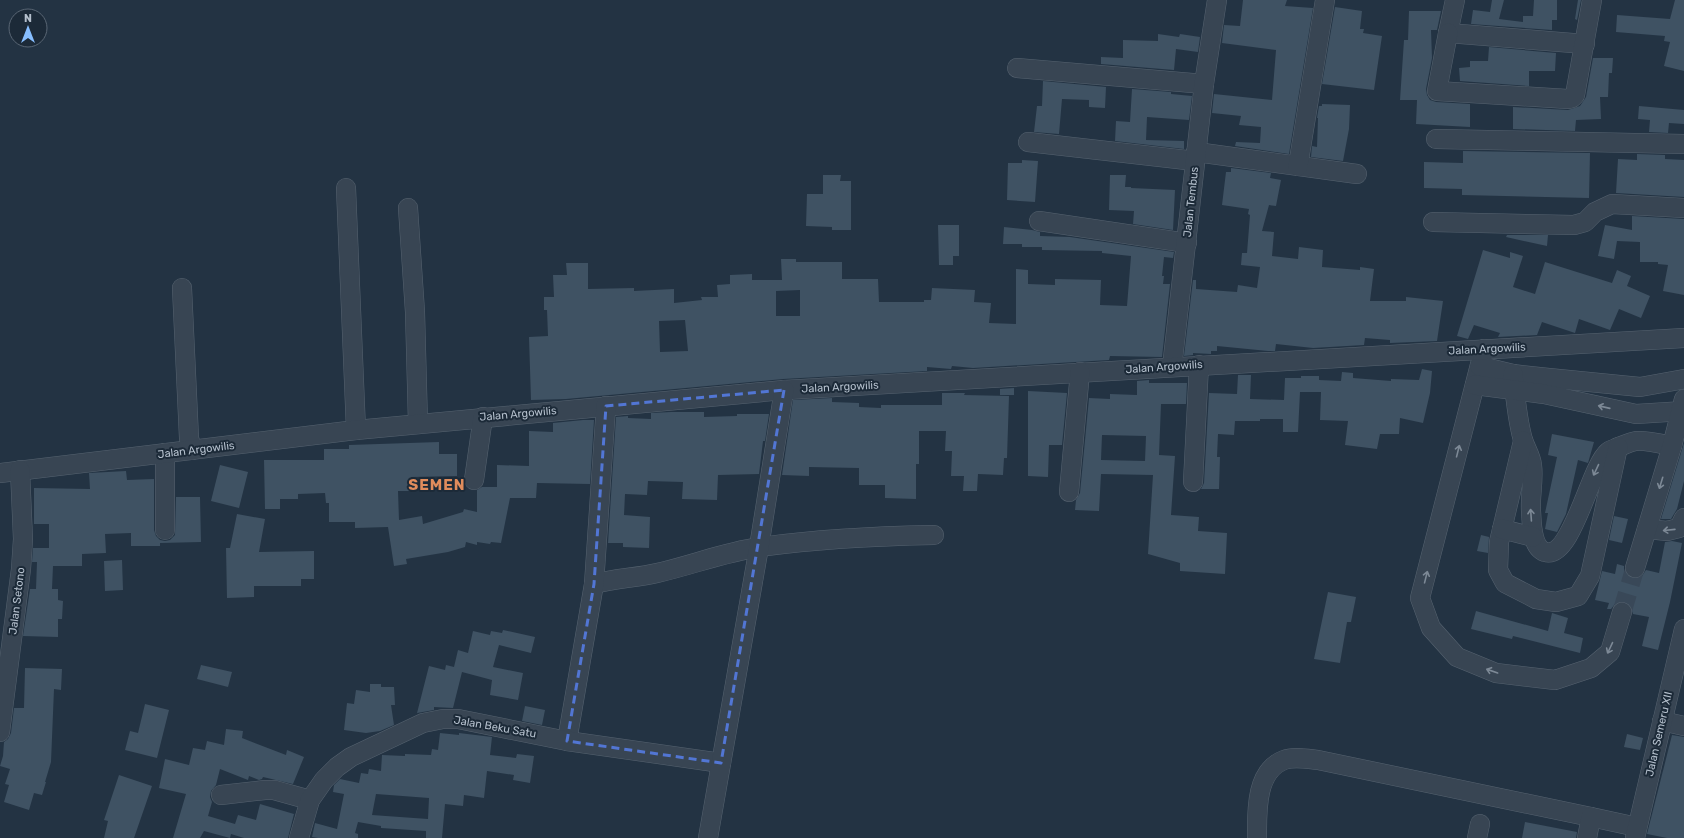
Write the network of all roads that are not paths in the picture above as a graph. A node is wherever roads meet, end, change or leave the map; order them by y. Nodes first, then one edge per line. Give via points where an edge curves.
1 (1217, 0) edge
2 (1325, 0) edge
3 (1455, 0) edge
4 (1592, 0) edge
5 (1448, 33) junction
6 (1585, 44) junction
7 (1017, 68) dead end
8 (1204, 84) junction
9 (1436, 139) dead end
10 (1028, 142) dead end
11 (1684, 144) edge
12 (1196, 157) junction
13 (1298, 166) junction
14 (1357, 174) dead end
15 (346, 188) dead end
16 (408, 208) dead end
17 (1684, 208) edge
18 (1039, 221) dead end
19 (1433, 222) dead end
20 (1187, 243) junction
21 (182, 288) dead end
22 (1684, 338) edge
23 (1482, 358) junction
24 (1199, 365) junction
25 (1172, 367) junction
26 (1080, 372) junction
27 (1684, 379) edge
28 (1514, 382) junction
29 (1475, 385) junction
30 (1640, 387) junction
31 (784, 390) junction
32 (606, 406) junction
33 (1683, 407) edge
34 (1636, 414) junction
35 (483, 417) junction
36 (418, 424) junction
37 (356, 430) junction
38 (1524, 441) junction
39 (1637, 441) junction
40 (1672, 446) junction
41 (1618, 447) junction
42 (192, 450) junction
43 (165, 453) junction
44 (20, 470) junction
45 (0, 473) edge
46 (474, 480) dead end
47 (1193, 482) dead end
48 (1069, 492) dead end
49 (1684, 518) edge
50 (1502, 529) junction
51 (1647, 529) junction
52 (165, 530) dead end
53 (934, 535) dead end
54 (1533, 537) junction
55 (759, 547) junction
56 (1635, 568) tunnel mouth
57 (594, 584) junction
58 (1622, 612) tunnel mouth
59 (1684, 629) edge
60 (1662, 720) junction
61 (1684, 726) edge
62 (0, 732) edge
63 (567, 741) junction
64 (721, 763) junction
65 (221, 795) dead end
66 (310, 800) junction
67 (1591, 817) junction
68 (1636, 832) edge
69 (299, 838) edge
70 (708, 838) edge
71 (1257, 838) edge
72 (1587, 838) edge

1 - 8 street, Jalan Tembus
2 - 13 street
3 - 5 street
4 - 6 street
5 - 6 street
5 - 6 street via 1436,91 1572,98 1575,95
7 - 8 street
8 - 12 street, Jalan Tembus
9 - 11 street
10 - 12 street
12 - 13 street
12 - 20 street, Jalan Tembus
13 - 14 street
15 - 37 street
16 - 36 street
17 - 19 street via 1612,204 1594,212 1585,222 1574,225
18 - 20 street
20 - 25 street, Jalan Tembus
21 - 42 street via 189,438
22 - 23 street, Jalan Argowilis
23 - 24 street, Jalan Argowilis
23 - 28 street
23 - 29 street
24 - 25 street, Jalan Argowilis
24 - 47 street
25 - 26 street, Jalan Argowilis
26 - 31 street, Jalan Argowilis
26 - 48 street
27 - 30 street
28 - 29 street
28 - 30 street
34 -> 28 street via 1544,394
28 - 38 street
58 -> 29 street via 1610,652 1591,668 1555,680 1496,672 1457,657 1431,628 1420,598
30 - 34 street
31 - 32 street, Jalan Argowilis
31 - 55 street
32 - 35 street, Jalan Argowilis
32 - 57 street
33 - 34 street
33 - 40 street
34 - 39 street
35 - 36 street, Jalan Argowilis
35 - 46 street
36 - 37 street, Jalan Argowilis
37 - 42 street, Jalan Argowilis
38 - 50 street
54 -> 38 street via 1530,502 1532,467
39 - 40 street
39 - 41 street
40 -> 51 street
41 - 50 street via 1590,576 1578,596 1556,602 1536,599 1505,583 1498,570
41 -> 54 street via 1609,450 1602,458 1563,544 1549,553 1541,550
42 - 43 street, Jalan Argowilis
43 - 44 street, Jalan Argowilis
43 - 52 street
44 - 45 street, Jalan Argowilis
44 - 62 street, Jalan Setono via 23,539 21,569
49 -> 51 street via 1679,528 1666,531
50 - 54 street
51 - 56 street
53 - 55 street via 865,536
55 - 57 street via 657,573
55 - 64 street
57 - 63 street
59 - 60 street, Jalan Semeru XII
60 - 61 street
60 - 68 street, Jalan Semeru XII
63 - 64 street, Jalan Beku Satu
63 - 66 street, Jalan Beku Satu via 458,719 423,723 351,757 324,780
64 - 70 street
65 - 66 street via 265,790
66 - 69 street, Jalan Beku Satu
67 - 68 street
67 - 71 street via 1299,758 1284,760 1269,770 1261,786
67 - 72 street

